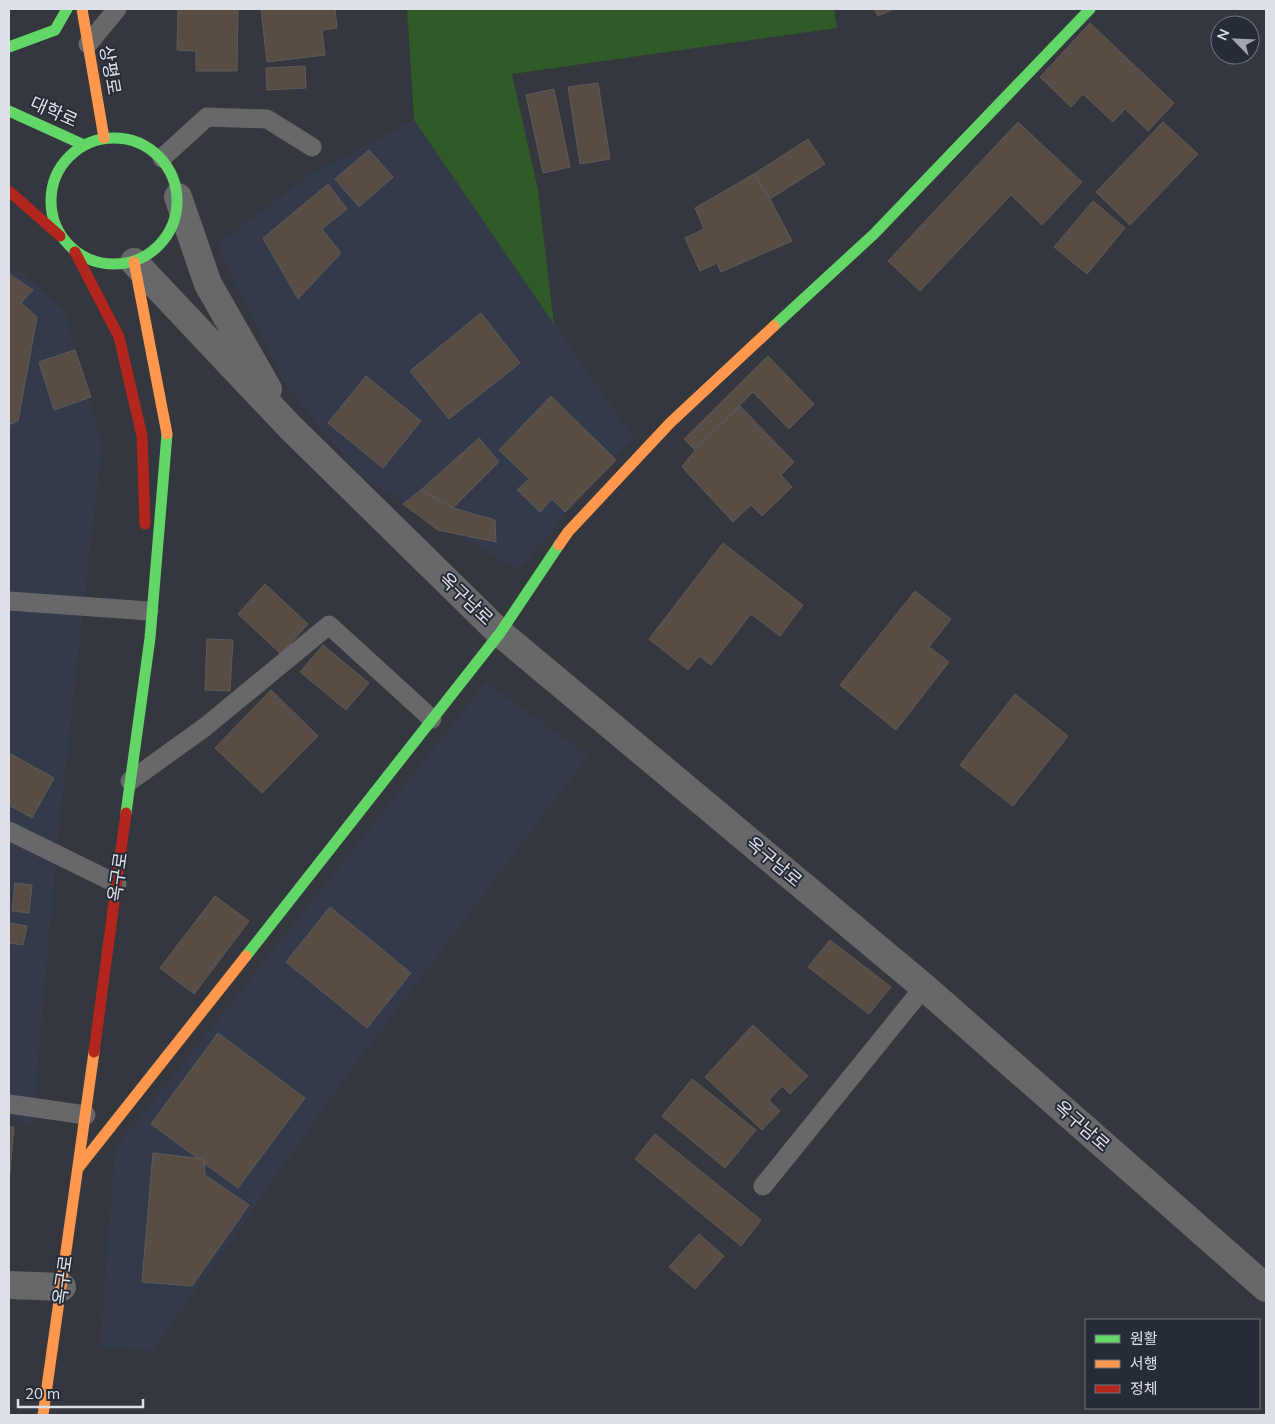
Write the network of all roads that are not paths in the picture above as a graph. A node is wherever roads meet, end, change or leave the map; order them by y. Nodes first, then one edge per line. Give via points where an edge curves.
1 (67, 9) edge
2 (82, 9) edge
3 (117, 9) edge
4 (1090, 9) edge
5 (88, 44) junction
6 (9, 47) edge
7 (9, 111) edge
8 (104, 138) junction
9 (84, 145) junction
10 (312, 147) dead end
11 (162, 158) junction
12 (9, 191) edge
13 (178, 197) junction
14 (61, 237) junction
15 (75, 252) junction
16 (134, 262) junction
17 (290, 427) junction
18 (9, 601) edge
19 (149, 611) junction
20 (500, 633) junction
21 (150, 638) junction
22 (432, 719) junction
23 (130, 781) junction
24 (9, 831) edge
25 (117, 884) junction
26 (924, 987) junction
27 (9, 1104) edge
28 (86, 1115) junction
29 (79, 1167) junction
30 (763, 1186) dead end
31 (9, 1285) edge
32 (62, 1287) junction
33 (1266, 1288) edge
34 (43, 1415) edge

1 - 6 main road via 55,30
2 - 5 main road, 상평로
3 - 5 lane
4 - 20 main road via 874,234 664,430 568,532
5 - 8 main road, 상평로
7 - 9 main road, 대학로
8 - 9 main road
8 - 11 main road via 132,140
9 - 14 main road via 67,158 52,190 53,218
10 - 11 lane via 267,118 208,117
11 - 13 main road via 174,176
12 - 14 main road
13 - 16 main road via 176,218 167,238 152,253
13 - 17 street via 208,284
14 - 15 main road
15 - 16 main road via 93,262
15 - 19 main road via 119,337 142,436
16 - 17 street
16 - 21 main road via 168,439
17 - 20 street, 옥구남로
18 - 19 lane
19 - 21 main road
20 - 22 main road
20 - 26 street, 옥구남로
21 - 23 main road, 옥구로
22 - 23 lane via 329,624 206,727
22 - 29 main road
23 - 25 main road, 옥구로
24 - 25 lane
25 - 28 main road, 옥구로
26 - 30 lane
26 - 33 street, 옥구남로
27 - 28 lane
28 - 29 main road, 옥구로
29 - 32 main road, 옥구로
31 - 32 street
32 - 34 main road, 옥구로

